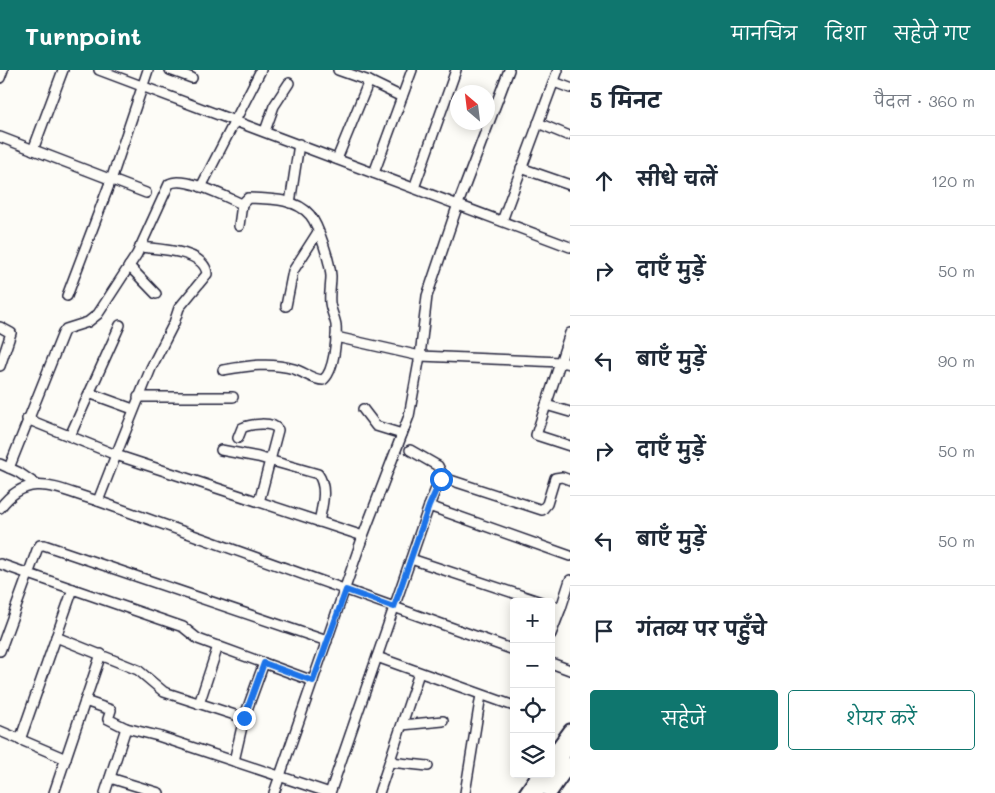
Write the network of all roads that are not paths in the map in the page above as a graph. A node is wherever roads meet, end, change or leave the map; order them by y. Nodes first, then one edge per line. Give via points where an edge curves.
1 (3, 70) edge
2 (63, 70) edge
3 (99, 70) edge
4 (148, 70) edge
5 (170, 70) edge
6 (261, 70) edge
7 (338, 70) edge
8 (412, 70) edge
9 (456, 70) edge
10 (509, 70) edge
11 (558, 70) edge
12 (0, 78) edge
13 (192, 78) dead end
14 (369, 81) junction
15 (554, 82) junction
16 (289, 83) dead end
17 (142, 86) junction
18 (570, 88) edge
19 (402, 97) junction
20 (235, 120) junction
21 (538, 123) junction
22 (265, 131) junction
23 (567, 135) dead end
24 (0, 138) edge
25 (299, 144) junction
26 (33, 150) junction
27 (337, 159) junction
28 (521, 168) junction
29 (374, 173) junction
30 (111, 180) junction
31 (570, 185) edge
32 (201, 187) junction
33 (414, 188) junction
34 (146, 193) dead end
35 (290, 203) junction
36 (242, 204) junction
37 (458, 204) junction
38 (502, 221) junction
39 (239, 226) dead end
40 (318, 232) junction
41 (140, 247) junction
42 (570, 247) edge
43 (129, 266) junction
44 (156, 294) dead end
45 (67, 296) dead end
46 (286, 306) dead end
47 (120, 325) dead end
48 (0, 327) edge
49 (570, 333) edge
50 (336, 337) junction
51 (420, 356) junction
52 (565, 363) edge
53 (1, 364) edge
54 (223, 370) dead end
55 (89, 392) junction
56 (138, 396) junction
57 (234, 397) dead end
58 (546, 405) junction
59 (133, 409) junction
60 (363, 409) dead end
61 (570, 412) edge
62 (27, 419) junction
63 (402, 434) junction
64 (70, 436) junction
65 (238, 438) dead end
66 (570, 446) edge
67 (221, 450) dead end
68 (410, 450) dead end
69 (116, 455) junction
70 (272, 461) junction
71 (4, 466) edge
72 (444, 478) junction
73 (570, 480) edge
74 (38, 485) junction
75 (98, 501) junction
76 (259, 502) junction
77 (429, 506) junction
78 (0, 508) edge
79 (319, 522) junction
80 (363, 536) junction
81 (570, 556) edge
82 (411, 558) junction
83 (0, 564) edge
84 (28, 573) junction
85 (570, 580) edge
86 (72, 589) junction
87 (346, 590) junction
88 (529, 598) edge
89 (555, 606) edge
90 (394, 607) junction
91 (561, 608) junction
92 (555, 624) edge
93 (56, 637) junction
94 (327, 641) junction
95 (218, 646) junction
96 (510, 649) edge
97 (0, 651) edge
98 (101, 654) junction
99 (377, 657) junction
100 (264, 663) junction
101 (555, 664) edge
102 (570, 670) edge
103 (419, 673) junction
104 (313, 681) junction
105 (481, 695) junction
106 (85, 701) junction
107 (199, 704) junction
108 (510, 705) edge
109 (244, 718) junction
110 (443, 721) dead end
111 (402, 725) junction
112 (126, 728) junction
113 (570, 730) edge
114 (0, 731) edge
115 (20, 740) junction
116 (570, 745) edge
117 (555, 751) edge
118 (66, 759) junction
119 (234, 761) junction
120 (390, 762) junction
121 (570, 764) edge
122 (428, 766) dead end
123 (555, 768) edge
124 (279, 776) junction
125 (110, 778) junction
126 (535, 778) edge
127 (548, 778) edge
128 (154, 792) edge
129 (54, 793) edge
130 (105, 793) edge
131 (274, 793) edge
132 (330, 793) edge
133 (379, 793) edge
134 (465, 793) edge
135 (525, 793) edge
136 (537, 793) edge
137 (550, 793) edge

1 - 12 street
2 - 26 street
3 - 17 street
4 - 17 street
5 - 13 street
6 - 20 street
7 - 14 street
8 - 19 street
9 - 33 street
10 - 37 street
11 - 15 street
14 - 19 street
14 - 27 street
15 - 18 street
15 - 21 street
16 - 22 street via 274,106
17 - 20 street
17 - 30 street
19 - 29 street
20 - 22 street
20 - 32 street
21 - 23 street
21 - 28 street
22 - 25 street
24 - 26 street
25 - 27 street
25 - 35 street
26 - 30 street
27 - 29 street
28 - 31 street
28 - 38 street
29 - 33 street
30 - 34 street
30 - 45 street
32 - 36 street
32 - 41 street via 177,182 169,184
33 - 37 street
35 - 36 street via 248,198
35 - 40 street via 309,215
36 - 39 street
37 - 38 street
37 - 51 street via 427,296
38 - 42 street
40 - 46 street via 293,271
40 - 50 street via 330,269 330,302
41 - 43 street
41 - 56 street via 184,253 208,271 179,308
43 - 44 street
43 - 62 street via 98,314 63,333
47 - 55 street
48 - 53 street via 11,333
49 - 52 street
50 - 51 street
50 - 54 street via 328,375 323,380 293,369 266,365
51 - 52 street
51 - 63 street via 409,416
52 - 58 street
55 - 59 street
55 - 64 street
56 - 57 street
56 - 59 street
58 - 61 street
58 - 66 street via 536,435
59 - 69 street
60 - 63 street via 376,426
62 - 64 street
62 - 71 street
63 - 80 street
64 - 69 street
65 - 70 street via 244,427 276,426 278,435
67 - 70 street
68 - 72 street via 438,466
69 - 75 street
69 - 76 street
70 - 76 street
70 - 79 street via 318,474 324,490
71 - 74 street
72 - 73 street via 542,510 548,504 555,478
72 - 77 street via 439,481
74 - 75 street
74 - 78 street via 13,492
75 - 87 street
76 - 79 street
77 - 81 street
77 - 82 street
79 - 80 street
80 - 87 street
82 - 88 street
82 - 90 street
83 - 84 street
84 - 86 street
84 - 94 street via 40,546 50,545
84 - 97 street
85 - 91 street
86 - 93 street
86 - 95 street via 183,627 198,639
87 - 90 street
87 - 94 street
89 - 91 street
90 - 96 street
90 - 99 street
91 - 92 street
93 - 98 street
93 - 115 street
94 - 104 street
95 - 100 street
95 - 107 street
98 - 106 street
98 - 107 street via 143,672 164,692
99 - 103 street
99 - 132 street
100 - 104 street
100 - 109 street
101 - 102 street
103 - 105 street
103 - 111 street
104 - 124 street
105 - 108 street
105 - 134 street
106 - 112 street via 111,710 108,719
106 - 118 street
107 - 109 street
109 - 119 street
110 - 111 street
111 - 120 street
112 - 119 street
112 - 125 street
113 - 117 main road
114 - 115 street
115 - 118 street
116 - 123 highway
118 - 129 street
119 - 124 street
120 - 122 street
120 - 133 street
121 - 137 highway
124 - 131 street
124 - 132 street
125 - 128 street
125 - 130 street
126 - 135 main road
127 - 136 highway

